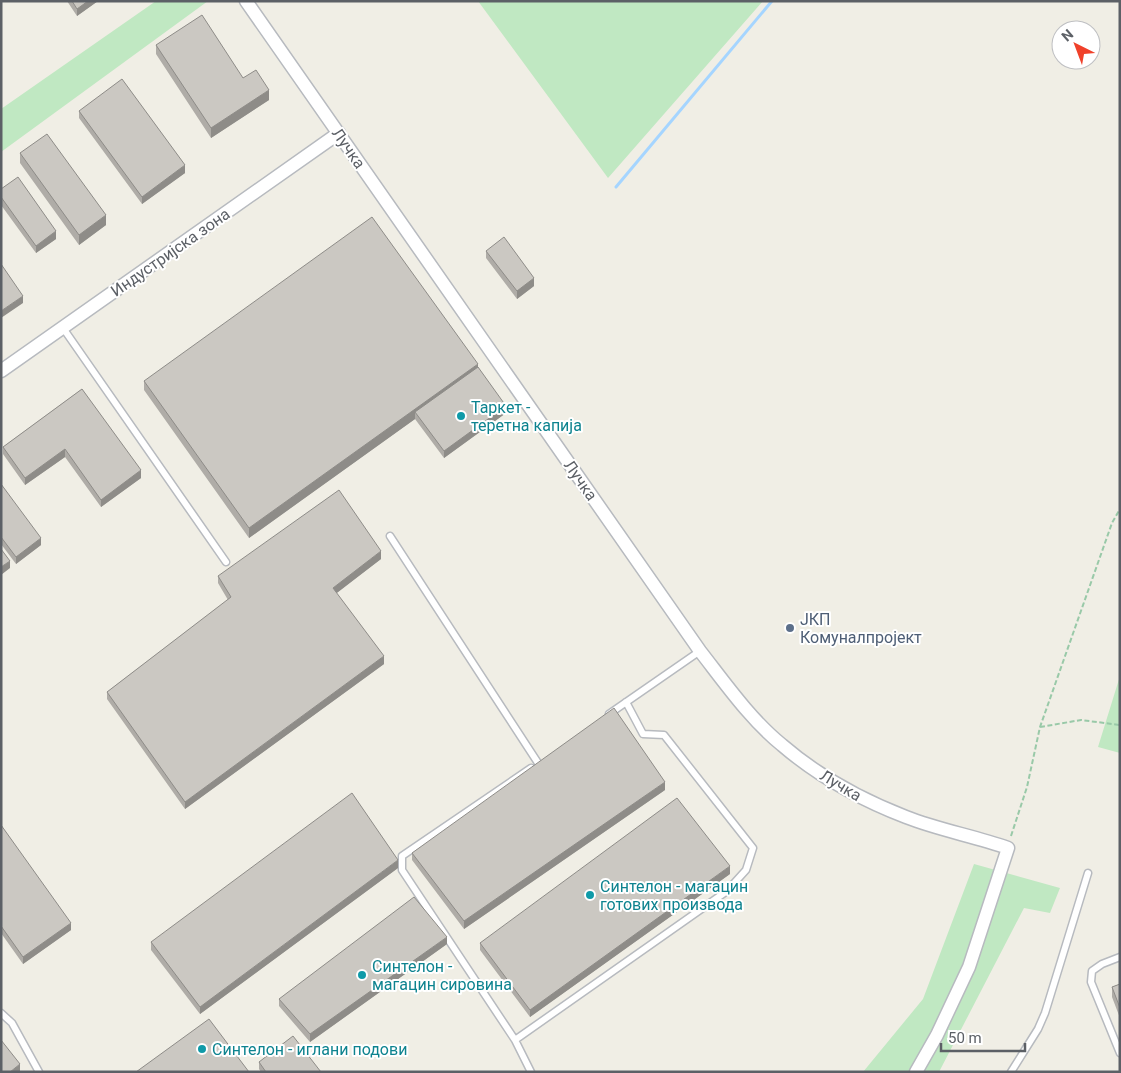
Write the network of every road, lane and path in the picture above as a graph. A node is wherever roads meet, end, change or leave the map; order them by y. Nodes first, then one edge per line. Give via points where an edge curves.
1 (246, 1) edge
2 (339, 133) junction
3 (63, 328) junction
4 (1, 371) edge
5 (1120, 508) edge
6 (390, 536) dead end
7 (226, 562) dead end
8 (700, 651) junction
9 (626, 702) junction
10 (602, 719) edge
11 (1120, 726) edge
12 (1040, 727) junction
13 (546, 758) edge
14 (538, 763) junction
15 (1008, 848) junction
16 (1088, 873) dead end
17 (1120, 958) edge
18 (1, 1013) edge
19 (516, 1040) junction
20 (1120, 1053) edge
21 (39, 1072) edge
22 (531, 1072) edge
23 (916, 1072) edge
24 (1011, 1072) edge

1 - 2 street, Лучка
2 - 3 street, Индустријска зона
2 - 8 street, Лучка
3 - 4 street, Индустријска зона
3 - 7 lane
5 - 12 path
6 - 14 lane
8 - 9 lane
8 - 15 street, Лучка via 730,690 781,745 817,772 867,801 907,817
9 - 10 lane
9 - 19 lane via 643,734 664,735 753,848 746,870 727,891
11 - 12 path via 1081,720
12 - 15 path via 1027,787
13 - 14 lane
14 - 19 lane via 402,856 402,870
15 - 23 street via 969,967
16 - 24 lane via 1045,1013
17 - 20 lane via 1092,971 1091,982
18 - 21 lane via 12,1023
19 - 22 lane

